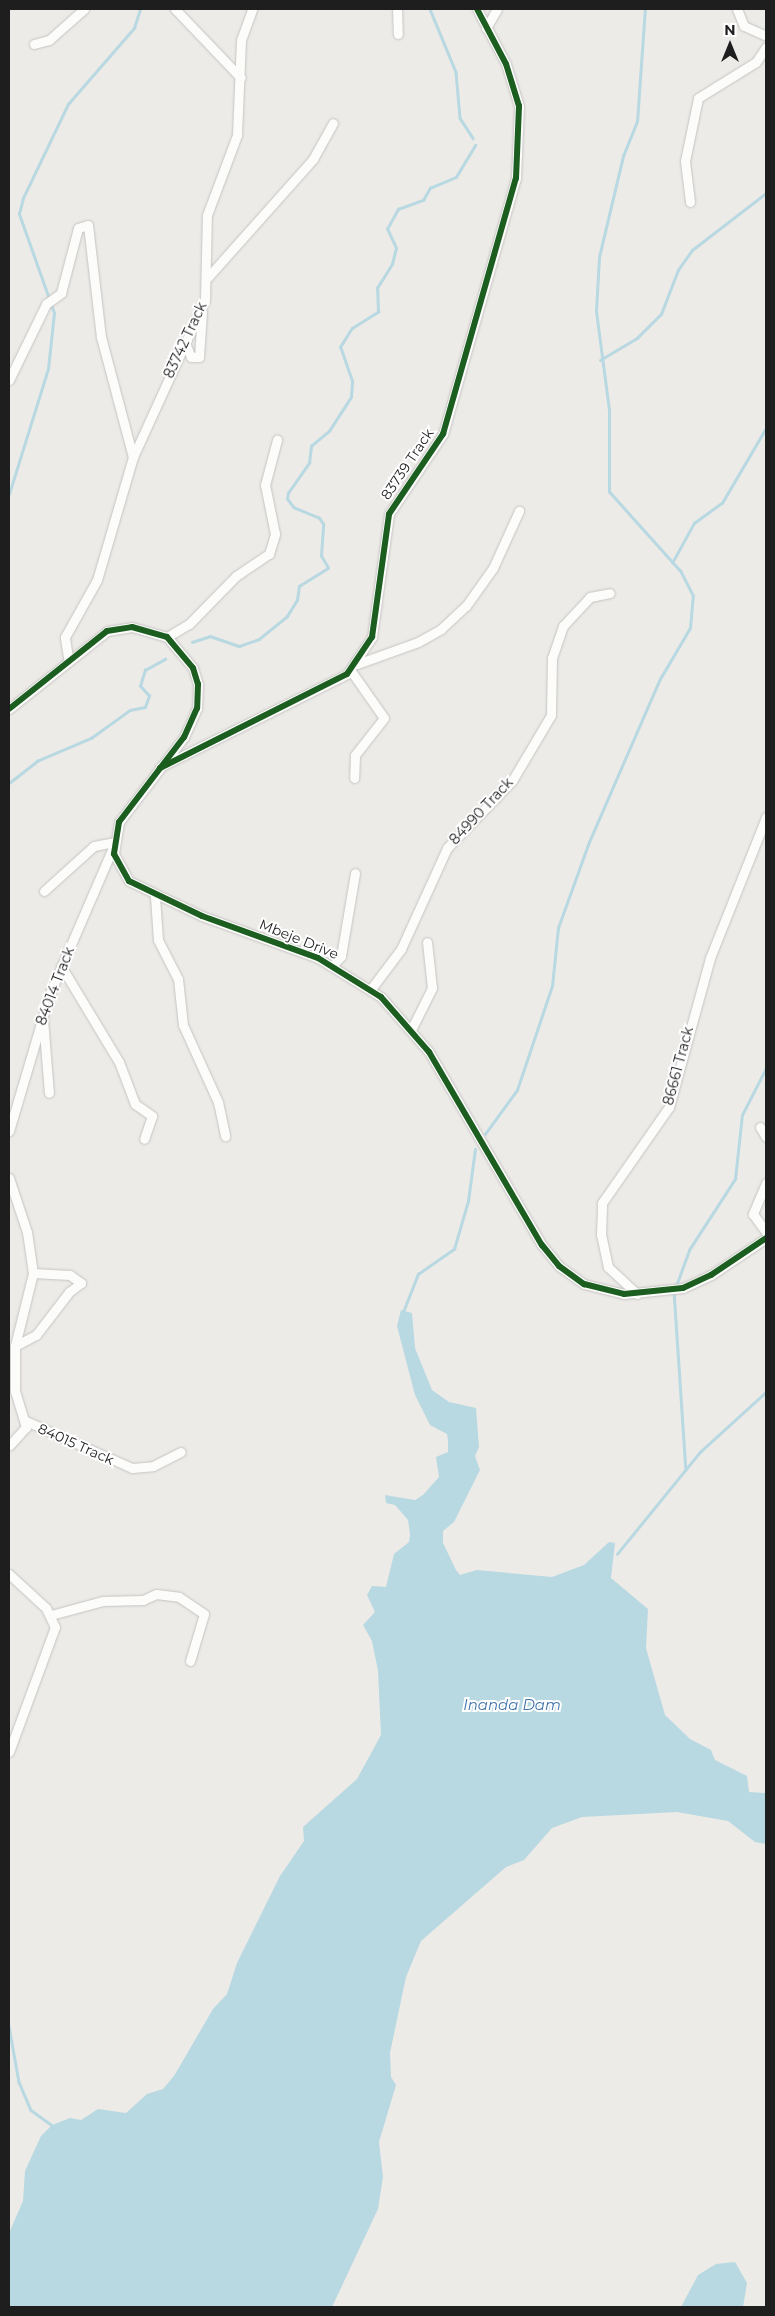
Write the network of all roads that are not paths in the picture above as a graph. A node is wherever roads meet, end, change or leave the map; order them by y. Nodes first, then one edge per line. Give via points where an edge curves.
1 (84, 9) edge
2 (175, 9) edge
3 (252, 9) edge
4 (397, 9) edge
5 (477, 9) edge
6 (497, 9) edge
7 (737, 9) edge
8 (486, 28) junction
9 (398, 34) dead end
10 (766, 36) edge
11 (34, 44) dead end
12 (766, 47) edge
13 (241, 78) junction
14 (333, 122) dead end
15 (690, 202) dead end
16 (208, 277) junction
17 (202, 308) junction
18 (185, 343) junction
19 (9, 380) edge
20 (277, 440) dead end
21 (132, 458) junction
22 (519, 511) dead end
23 (610, 593) dead end
24 (167, 637) junction
25 (68, 657) junction
26 (354, 667) junction
27 (9, 709) edge
28 (160, 768) junction
29 (354, 778) dead end
30 (766, 817) edge
31 (114, 843) junction
32 (355, 873) dead end
33 (44, 891) dead end
34 (155, 897) junction
35 (427, 942) dead end
36 (333, 965) junction
37 (61, 966) junction
38 (371, 989) junction
39 (43, 1016) junction
40 (412, 1028) junction
41 (49, 1093) dead end
42 (760, 1127) dead end
43 (9, 1131) edge
44 (225, 1136) dead end
45 (766, 1137) edge
46 (144, 1139) dead end
47 (9, 1178) edge
48 (766, 1183) edge
49 (766, 1232) edge
50 (766, 1238) edge
51 (33, 1273) junction
52 (637, 1294) junction
53 (15, 1346) junction
54 (26, 1422) junction
55 (9, 1445) edge
56 (181, 1452) dead end
57 (9, 1574) edge
58 (51, 1615) junction
59 (190, 1661) dead end
60 (9, 1752) edge

1 - 11 street via 49,40
2 - 13 street
3 - 13 street, 83742 Track via 242,32
4 - 9 street
5 - 8 street, 83739 Track
6 - 8 street
7 - 10 street via 744,26
8 - 26 street, 83739 Track via 506,64 518,106 516,178 444,434 389,514 378,616
12 - 15 street via 756,62 698,98 685,161
13 - 16 street, 83742 Track via 237,134 207,215
14 - 16 street via 313,159
16 - 17 street, 83742 Track
17 - 18 street, 83742 Track
17 - 18 street via 199,357 192,357
18 - 21 street, 83742 Track
19 - 21 street via 46,304 61,293 78,228 88,225 101,337
20 - 24 street via 265,490 275,534 269,554 236,576 199,616
21 - 25 street, 83742 Track via 131,475 97,580 65,637
22 - 26 street via 493,568 466,606 441,629 418,642
23 - 38 street, 84990 Track via 590,597 563,626 553,649 551,716 512,782 447,848 401,949
24 - 25 street via 146,629 115,628
24 - 28 street via 193,668 198,697 189,729
25 - 27 street
26 - 28 street
26 - 29 street via 384,718 355,754
28 - 31 street via 126,809
30 - 52 street, 86661 Track via 710,958 669,1107 602,1203 601,1235 608,1267
31 - 33 street via 94,846
31 - 34 street, Mbeje Drive via 124,876
31 - 37 street, 84014 Track
32 - 36 street via 348,896 342,951
34 - 36 street, Mbeje Drive
34 - 44 street via 158,940 178,979 185,1030 218,1102
35 - 40 street via 432,988
36 - 38 street, Mbeje Drive
37 - 39 street, 84014 Track
37 - 46 street via 119,1062 135,1104 152,1116
38 - 40 street, Mbeje Drive
39 - 41 street
39 - 43 street, 84014 Track
40 - 52 street, Mbeje Drive via 550,1256 584,1284 611,1293
42 - 45 street
47 - 51 street via 27,1232
48 - 49 street via 753,1214
50 - 52 street, Mbeje Drive via 692,1285
51 - 53 street
51 - 53 street via 70,1275 81,1283 69,1292 36,1335
53 - 54 street via 15,1391
54 - 55 street via 22,1435
54 - 56 street, 84015 Track via 132,1468 153,1466
57 - 58 street
58 - 59 street via 103,1601 143,1600 156,1594 179,1597 204,1614
58 - 60 street via 52,1640 24,1702

